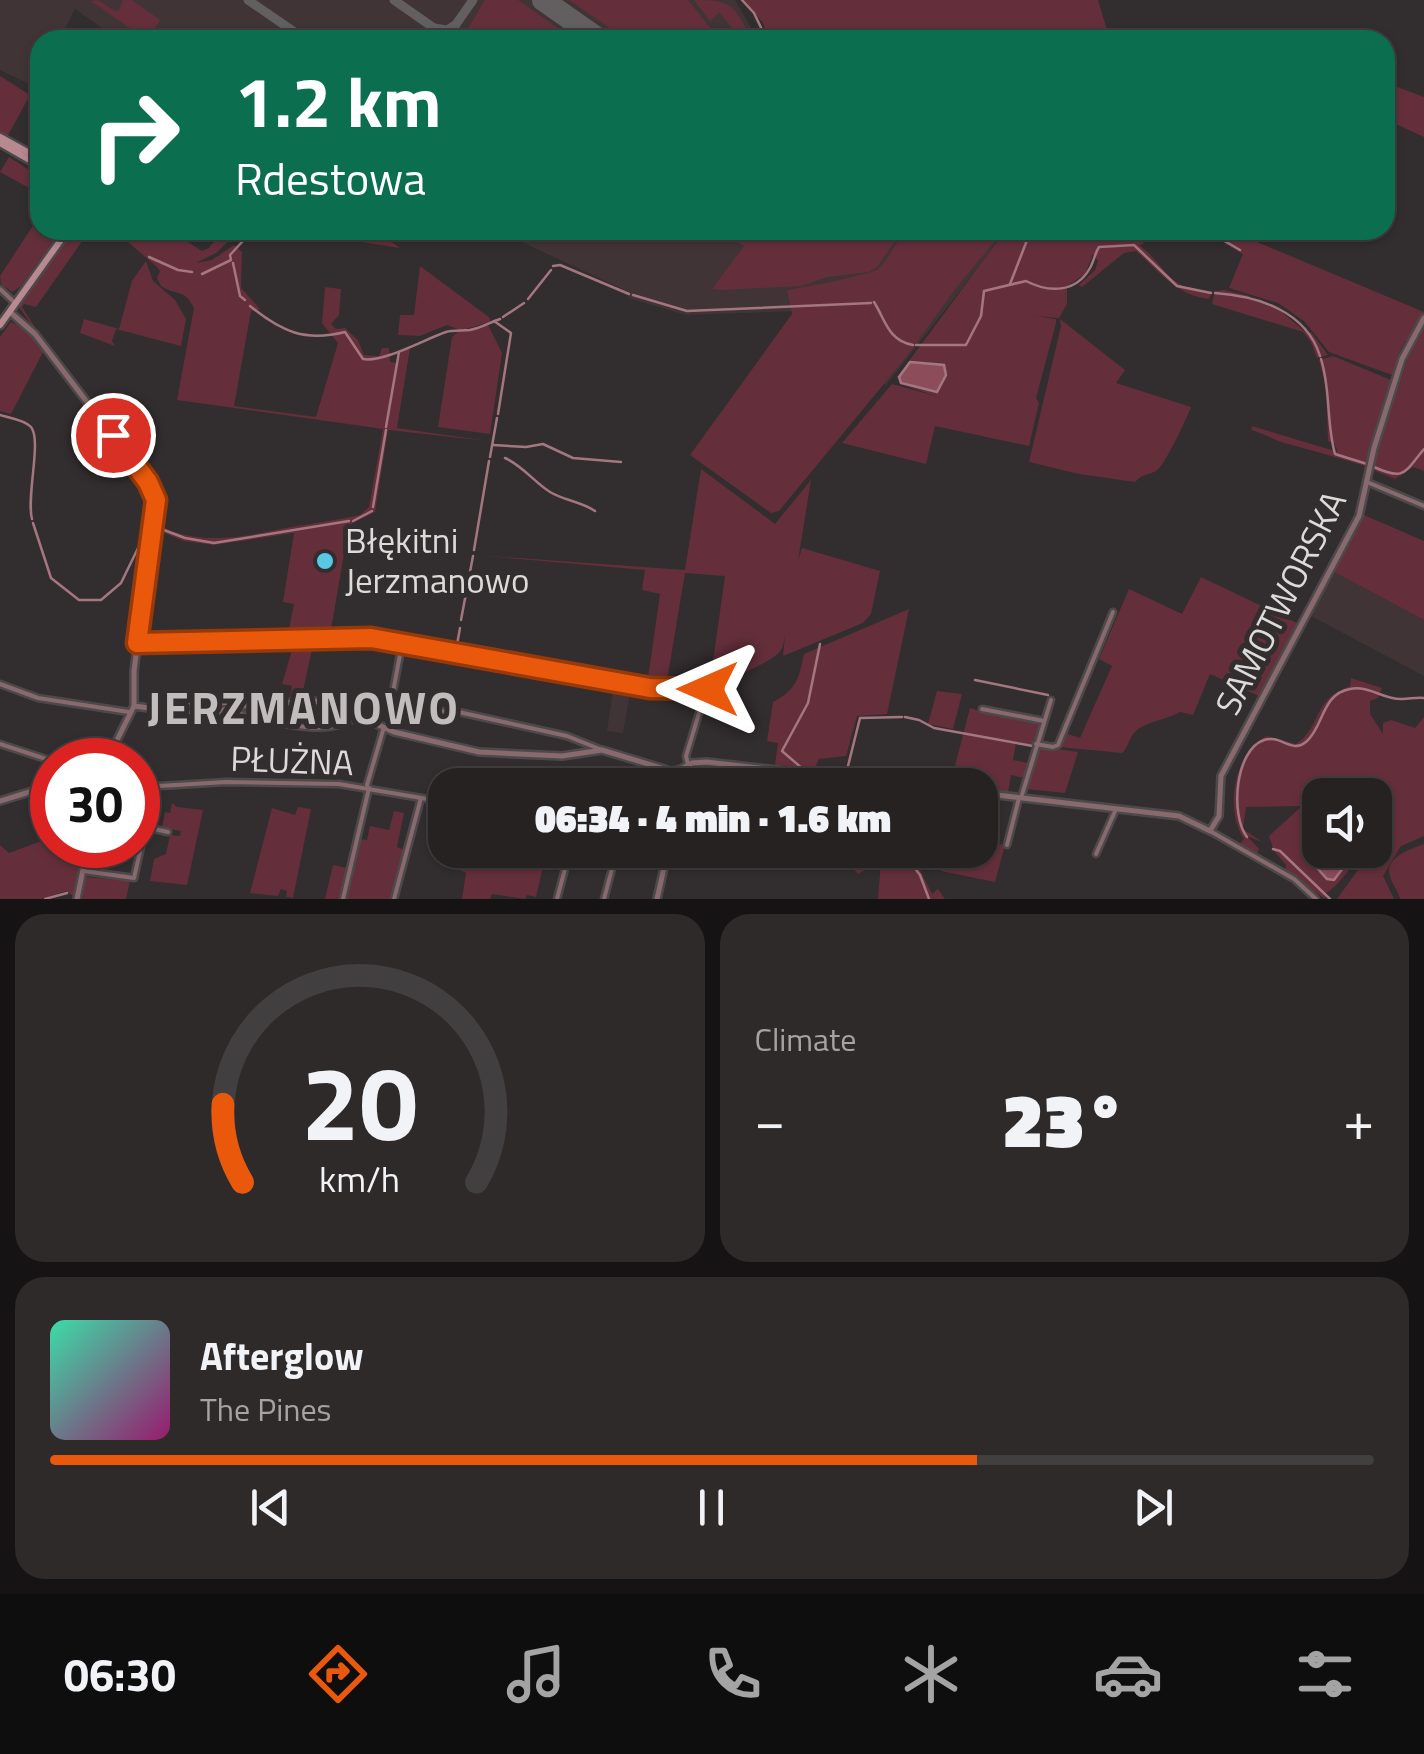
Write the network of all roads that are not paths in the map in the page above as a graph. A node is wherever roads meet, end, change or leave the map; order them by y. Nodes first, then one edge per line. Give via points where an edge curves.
1 (0, 140) edge
2 (30, 157) edge
3 (61, 240) edge
4 (0, 289) edge
5 (16, 303) junction
6 (10, 312) junction
7 (1424, 318) edge
8 (0, 325) edge
9 (1366, 482) junction
10 (1424, 506) edge
11 (1112, 612) dead end
12 (137, 643) junction
13 (402, 644) junction
14 (0, 684) edge
15 (719, 684) dead end
16 (707, 687) junction
17 (1051, 700) dead end
18 (152, 704) dead end
19 (170, 704) junction
20 (236, 707) junction
21 (390, 708) junction
22 (131, 709) junction
23 (982, 709) dead end
24 (170, 713) junction
25 (359, 715) junction
26 (369, 720) junction
27 (1044, 722) junction
28 (384, 728) junction
29 (117, 738) edge
30 (583, 743) junction
31 (0, 744) edge
32 (1036, 744) junction
33 (602, 750) junction
34 (584, 752) junction
35 (30, 754) edge
36 (688, 765) junction
37 (661, 768) edge
38 (683, 768) edge
39 (759, 768) edge
40 (160, 785) edge
41 (367, 788) junction
42 (30, 792) edge
43 (998, 795) edge
44 (420, 798) junction
45 (1021, 798) junction
46 (428, 799) edge
47 (0, 801) edge
48 (1116, 809) junction
49 (160, 830) edge
50 (1210, 830) junction
51 (168, 832) dead end
52 (1007, 844) dead end
53 (1096, 854) dead end
54 (136, 868) edge
55 (565, 868) edge
56 (612, 868) edge
57 (664, 868) edge
58 (82, 870) joint
59 (76, 899) edge
60 (343, 899) edge
61 (394, 899) edge
62 (557, 899) edge
63 (604, 899) edge
64 (657, 899) edge
65 (1316, 899) edge

1 - 2 main road
3 - 5 main road
4 - 5 street
5 - 6 main road
6 - 8 main road
6 - 12 street via 34,334 155,495
7 - 9 street, SAMOTWORSKA via 1402,360
9 - 10 street
9 - 50 street, SAMOTWORSKA via 1356,524 1221,776 1219,816
11 - 32 street via 1058,745
12 - 13 street via 371,638
12 - 22 street
13 - 16 street via 650,688
13 - 21 street
14 - 22 street via 38,698
15 - 16 street
16 - 36 street
17 - 27 street
18 - 19 street
19 - 20 street
19 - 24 street
20 - 24 street
20 - 25 street via 320,700
20 - 25 street via 239,714 320,727
21 - 26 street
21 - 30 street via 454,711
22 - 24 street
22 - 29 street
23 - 27 street
25 - 26 street
26 - 28 street
27 - 32 street
28 - 34 street via 495,755
28 - 41 street
30 - 33 street
30 - 34 street
31 - 35 street
32 - 45 street
33 - 34 street
33 - 37 street
36 - 38 street
36 - 39 street
40 - 41 street, PŁUŻNA
41 - 44 street, PŁUŻNA
41 - 60 street
42 - 47 street
43 - 45 street
44 - 46 street, PŁUŻNA
44 - 61 street
45 - 48 street
45 - 52 street
48 - 50 street via 1178,816
48 - 53 street
49 - 51 street
50 - 65 street
54 - 58 street via 134,878
55 - 62 street
56 - 63 street
57 - 64 street
58 - 59 street

